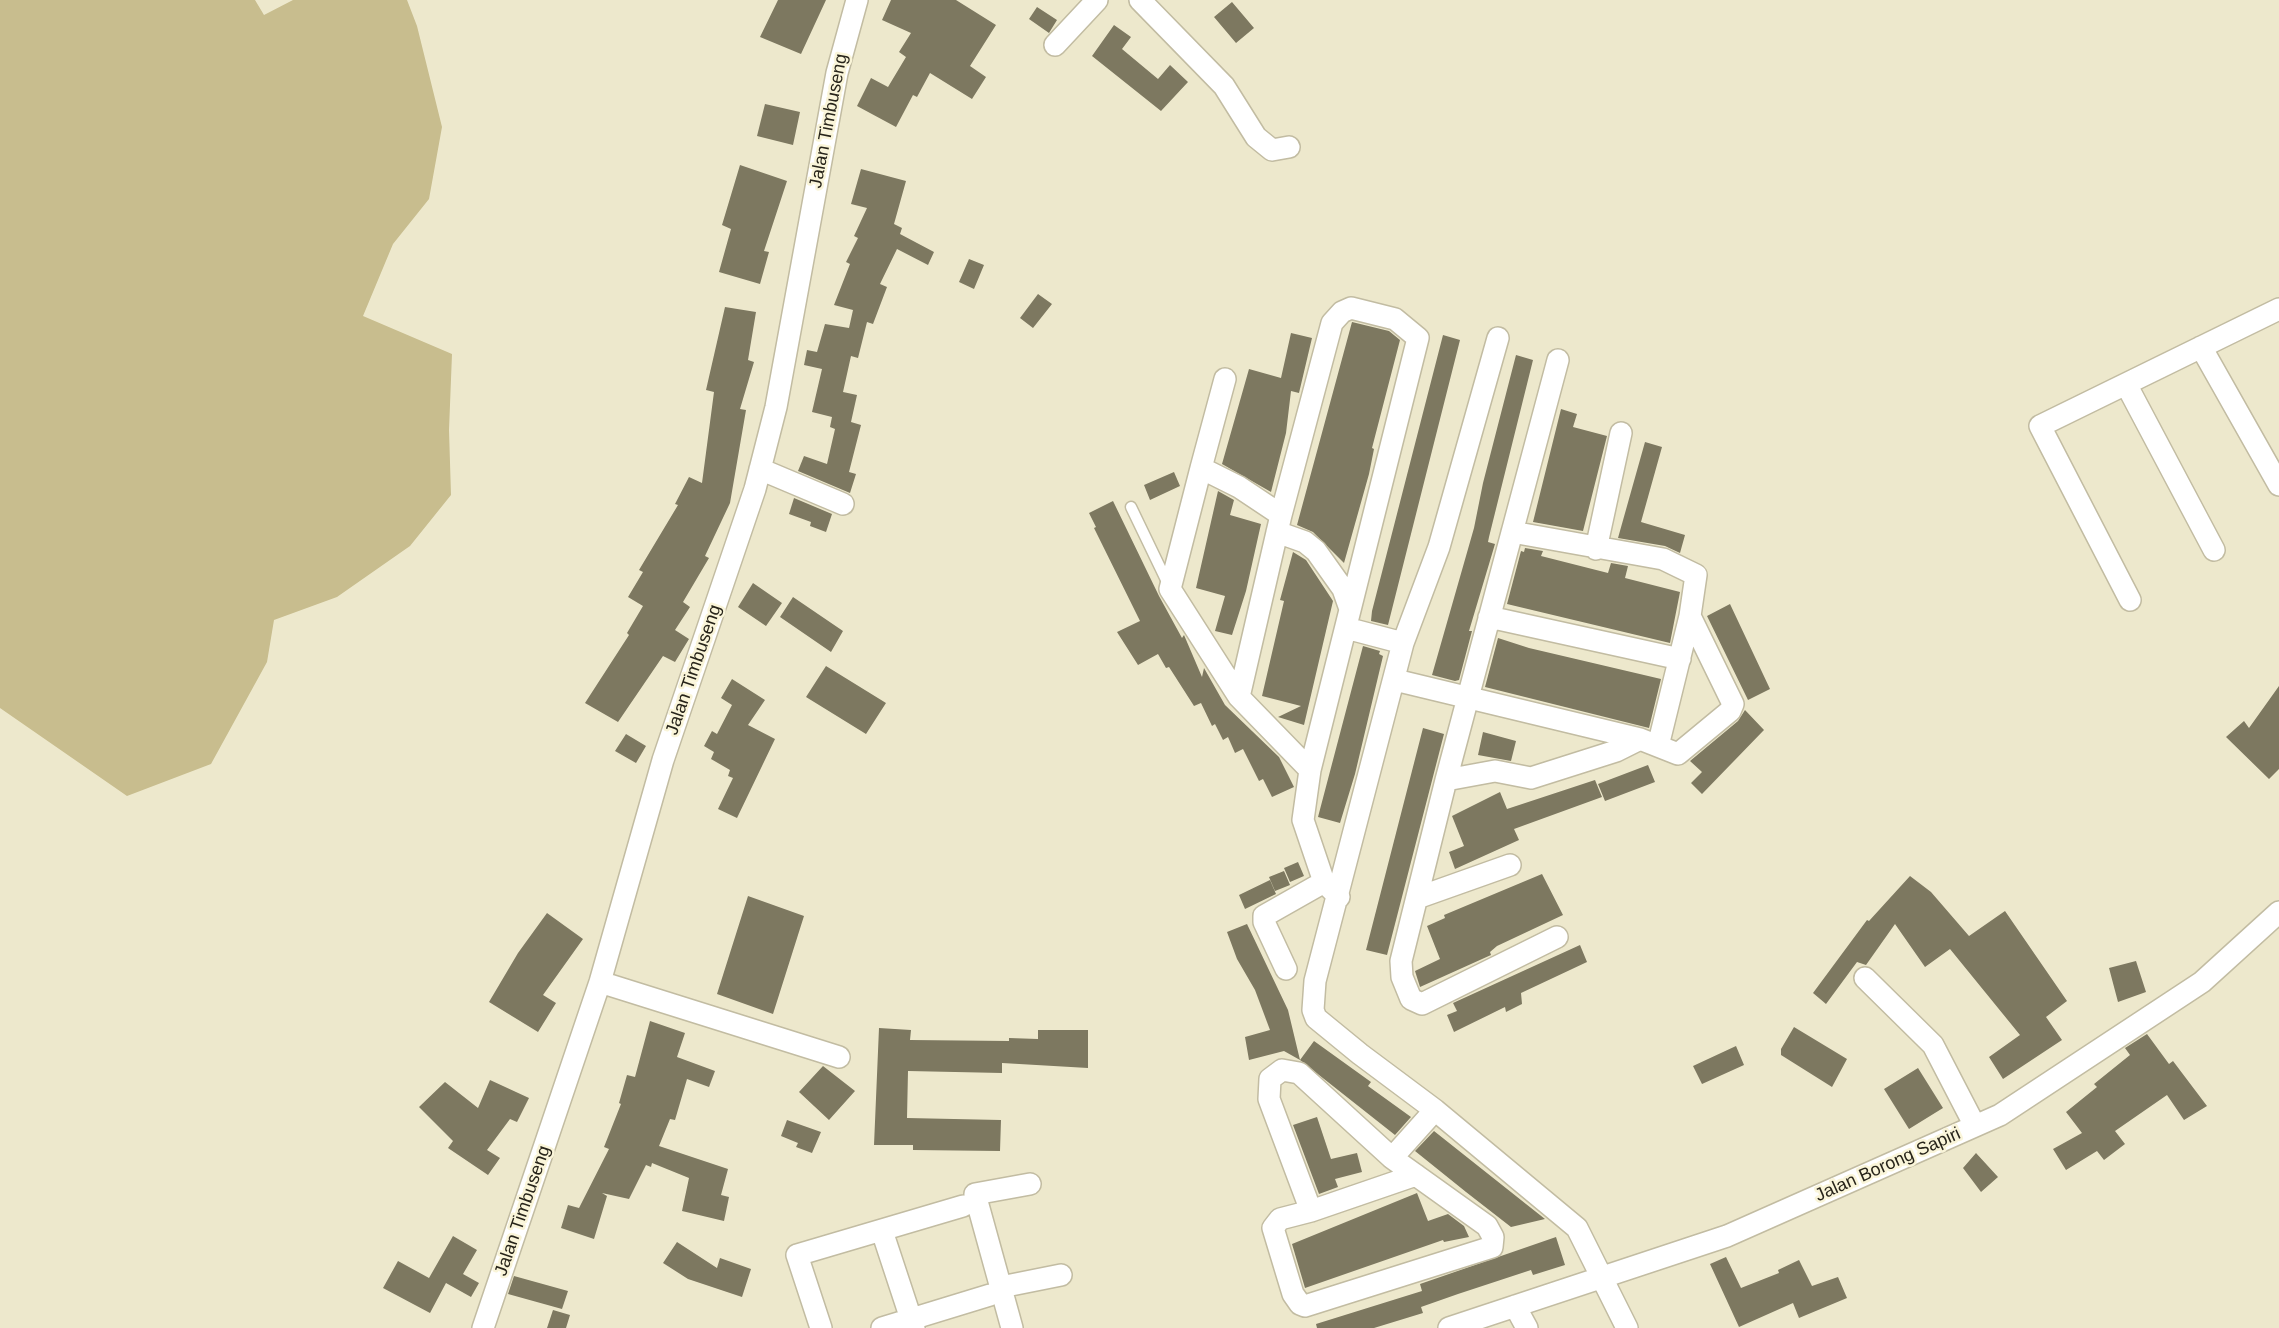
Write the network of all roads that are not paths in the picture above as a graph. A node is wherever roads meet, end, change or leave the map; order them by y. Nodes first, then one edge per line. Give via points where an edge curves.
1 (857, 0) edge
2 (1097, 0) edge
3 (1140, 0) edge
4 (1055, 45) dead end
5 (1289, 147) dead end
6 (2279, 309) edge
7 (1498, 338) dead end
8 (2202, 347) junction
9 (1558, 360) dead end
10 (1225, 379) dead end
11 (2126, 384) junction
12 (1621, 433) dead end
13 (1201, 468) junction
14 (760, 469) junction
15 (2279, 485) edge
16 (843, 504) dead end
17 (1130, 507) dead end
18 (1279, 524) junction
19 (1512, 532) junction
20 (1597, 549) junction
21 (2214, 550) dead end
22 (1170, 589) junction
23 (2130, 600) dead end
24 (1690, 616) junction
25 (1489, 617) junction
26 (1348, 619) junction
27 (1404, 643) junction
28 (1679, 659) junction
29 (1395, 681) junction
30 (1239, 697) junction
31 (1467, 698) junction
32 (1649, 743) junction
33 (1310, 770) junction
34 (1446, 780) junction
35 (1510, 865) dead end
36 (1331, 889) junction
37 (1417, 898) junction
38 (2279, 912) edge
39 (1557, 937) dead end
40 (1286, 969) dead end
41 (1866, 978) dead end
42 (600, 982) junction
43 (839, 1057) dead end
44 (1435, 1110) junction
45 (1975, 1126) junction
46 (1392, 1158) junction
47 (1416, 1175) junction
48 (1030, 1184) dead end
49 (963, 1206) dead end
50 (1311, 1211) junction
51 (882, 1231) junction
52 (1061, 1275) dead end
53 (1600, 1279) junction
54 (996, 1291) junction
55 (1515, 1306) junction
56 (913, 1323) edge
57 (483, 1328) edge
58 (821, 1328) edge
59 (882, 1328) edge
60 (1012, 1328) edge
61 (1449, 1328) edge
62 (1527, 1328) edge
63 (1627, 1328) edge

1 - 14 street, Jalan Timbuseng via 837,73 776,407
2 - 4 street
3 - 5 street via 1224,86 1256,137 1272,150
6 - 8 street
7 - 27 street via 1439,547
8 - 11 street
8 - 15 street
9 - 19 street
10 - 13 street
11 - 21 street
11 - 23 street via 2040,426
12 - 20 street
13 - 18 street via 1239,487
13 - 22 street
14 - 16 street
14 - 42 street, Jalan Timbuseng via 663,760
17 - 22 lane
18 - 26 street via 1316,551 1343,589
18 - 26 street via 1332,323 1351,308 1395,319 1418,338
18 - 30 street
19 - 20 street
19 - 25 street
20 - 24 street via 1663,559 1693,571 1696,583
22 - 30 street
24 - 28 street
24 - 32 street via 1733,704 1682,751 1671,752
25 - 28 street
25 - 31 street
26 - 27 street
26 - 33 street
27 - 29 street
28 - 32 street
29 - 31 street
29 - 36 street
30 - 33 street
31 - 32 street
31 - 34 street
32 - 34 street via 1531,778 1495,771
33 - 36 street via 1303,820
34 - 37 street
35 - 37 street
36 - 40 street via 1264,916
36 - 44 street via 1313,1010 1360,1054
37 - 39 street via 1401,969 1411,999 1418,1004
38 - 45 street, Jalan Borong Sapiri via 2202,982 2000,1115
41 - 45 street via 1933,1045
42 - 43 street
42 - 57 street, Jalan Timbuseng
44 - 46 street
44 - 53 street via 1577,1228
45 - 53 street, Jalan Borong Sapiri via 1727,1236
46 - 47 street
46 - 50 street via 1299,1073 1276,1072 1268,1084 1269,1099
47 - 50 street
47 - 50 street via 1487,1226 1492,1247 1305,1306 1293,1294 1273,1228 1280,1219
48 - 54 street via 975,1194
49 - 51 street
51 - 56 street
51 - 58 street via 797,1255
52 - 54 street
53 - 55 street, Jalan Borong Sapiri
53 - 63 street
54 - 56 street
54 - 60 street
55 - 61 street, Jalan Borong Sapiri
55 - 62 street
56 - 59 street

